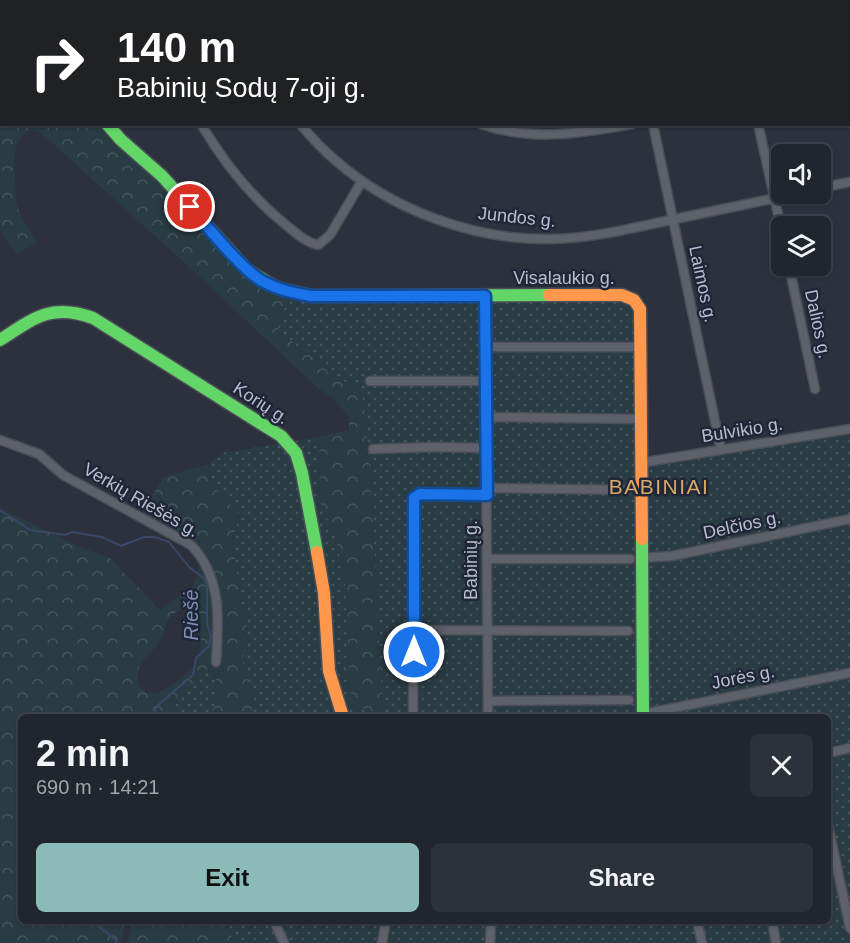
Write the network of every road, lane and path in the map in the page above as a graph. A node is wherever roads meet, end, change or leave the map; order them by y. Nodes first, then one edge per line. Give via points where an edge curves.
1 (109, 126) edge
2 (202, 126) edge
3 (302, 126) edge
4 (489, 126) edge
5 (618, 126) edge
6 (653, 126) edge
7 (758, 126) edge
8 (362, 181) junction
9 (850, 182) edge
10 (771, 184) edge
11 (831, 186) edge
12 (771, 199) edge
13 (673, 220) junction
14 (791, 276) edge
15 (485, 296) junction
16 (0, 340) edge
17 (640, 346) junction
18 (487, 347) junction
19 (370, 381) dead end
20 (487, 381) junction
21 (815, 389) dead end
22 (487, 417) junction
23 (640, 419) junction
24 (850, 429) edge
25 (0, 440) edge
26 (486, 448) junction
27 (373, 449) dead end
28 (721, 450) junction
29 (640, 463) junction
30 (627, 490) dead end
31 (487, 492) junction
32 (850, 519) edge
33 (635, 558) junction
34 (487, 559) junction
35 (414, 630) junction
36 (488, 630) junction
37 (628, 631) dead end
38 (216, 662) dead end
39 (850, 673) edge
40 (629, 700) dead end
41 (488, 701) junction
42 (342, 714) edge
43 (413, 714) edge
44 (488, 714) edge
45 (643, 714) edge
46 (653, 714) edge
47 (850, 748) edge
48 (831, 752) edge
49 (831, 839) edge
50 (275, 924) edge
51 (385, 924) edge
52 (491, 924) edge
53 (698, 924) edge
54 (773, 924) edge
55 (850, 928) edge
56 (284, 943) edge
57 (382, 943) edge
58 (490, 943) edge
59 (702, 943) edge
60 (776, 943) edge

1 - 15 street, Visalaukio g. via 162,176 247,270 276,288 311,296
2 - 8 street via 251,193 309,243 318,246 330,235
3 - 8 street, Jundos g.
4 - 5 street via 509,132 555,135
6 - 13 street, Laimos g.
7 - 10 street
8 - 13 street, Jundos g. via 427,216 508,236 566,238
9 - 11 street
12 - 13 street, Jundos g.
13 - 28 street, Laimos g.
14 - 21 street, Dalios g.
15 - 17 street, Visalaukio g. via 629,297 640,309
15 - 18 street, Babinių g.
16 - 42 street, Korių g. via 44,313 81,312 281,436 296,453 301,467 324,593 329,671
17 - 18 street
17 - 23 street, Visalaukio g.
18 - 20 street, Babinių g.
19 - 20 street
20 - 22 street, Babinių g.
22 - 23 street
22 - 26 street, Babinių g.
23 - 29 street, Visalaukio g.
24 - 28 street, Bulvikio g.
25 - 38 street, Verkių Riešės g. via 39,454 63,475 191,545 212,579 217,601
26 - 27 street
26 - 31 street, Babinių g.
28 - 29 street, Bulvikio g.
29 - 33 street, Visalaukio g.
30 - 31 street
31 - 34 street, Babinių g.
31 - 35 street via 420,494 414,498
32 - 33 street, Delčios g. via 672,556
33 - 34 street, Delčios g.
33 - 45 street, Visalaukio g.
34 - 36 street, Babinių g.
35 - 36 street
35 - 43 street
36 - 37 street
36 - 41 street, Babinių g.
39 - 46 street, Jorės g.
40 - 41 street
41 - 44 street, Babinių g.
47 - 48 street
49 - 55 street
50 - 56 street
51 - 57 street
52 - 58 street
53 - 59 street
54 - 60 street

